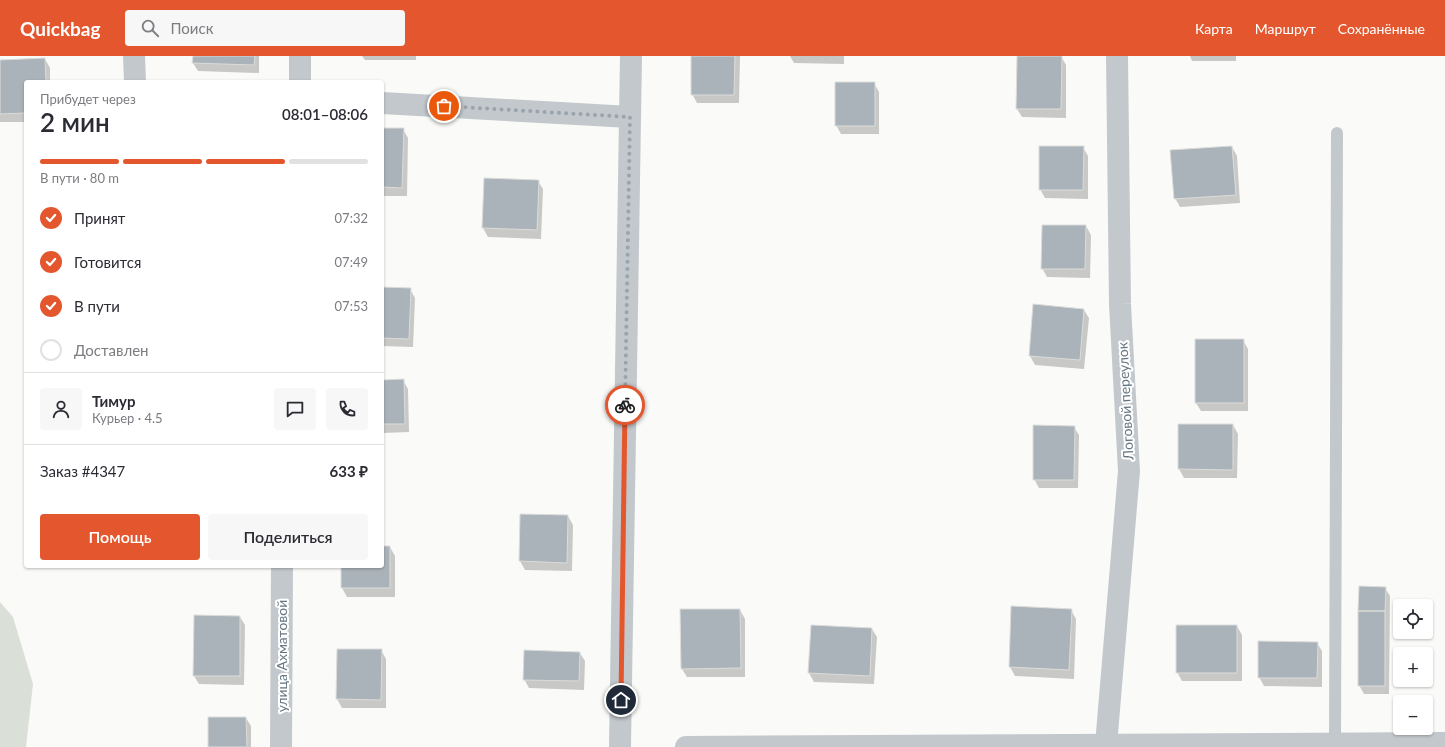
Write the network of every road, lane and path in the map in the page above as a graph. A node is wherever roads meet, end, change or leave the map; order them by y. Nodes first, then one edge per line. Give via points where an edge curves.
1 (134, 56) edge
2 (300, 56) edge
3 (632, 56) edge
4 (1117, 56) edge
5 (135, 80) edge
6 (300, 80) edge
7 (384, 103) edge
8 (630, 117) junction
9 (1337, 133) dead end
10 (282, 568) edge
11 (1334, 744) junction
12 (1445, 744) edge
13 (1106, 745) junction
14 (281, 747) edge
15 (620, 747) edge
16 (686, 747) edge

1 - 5 street
2 - 6 street
3 - 8 street
4 - 13 street, Логовой переулок via 1120,304 1129,471
7 - 8 street
8 - 15 street
9 - 11 lane
10 - 14 street, улица Ахматовой
11 - 12 street
11 - 13 street
13 - 16 street

